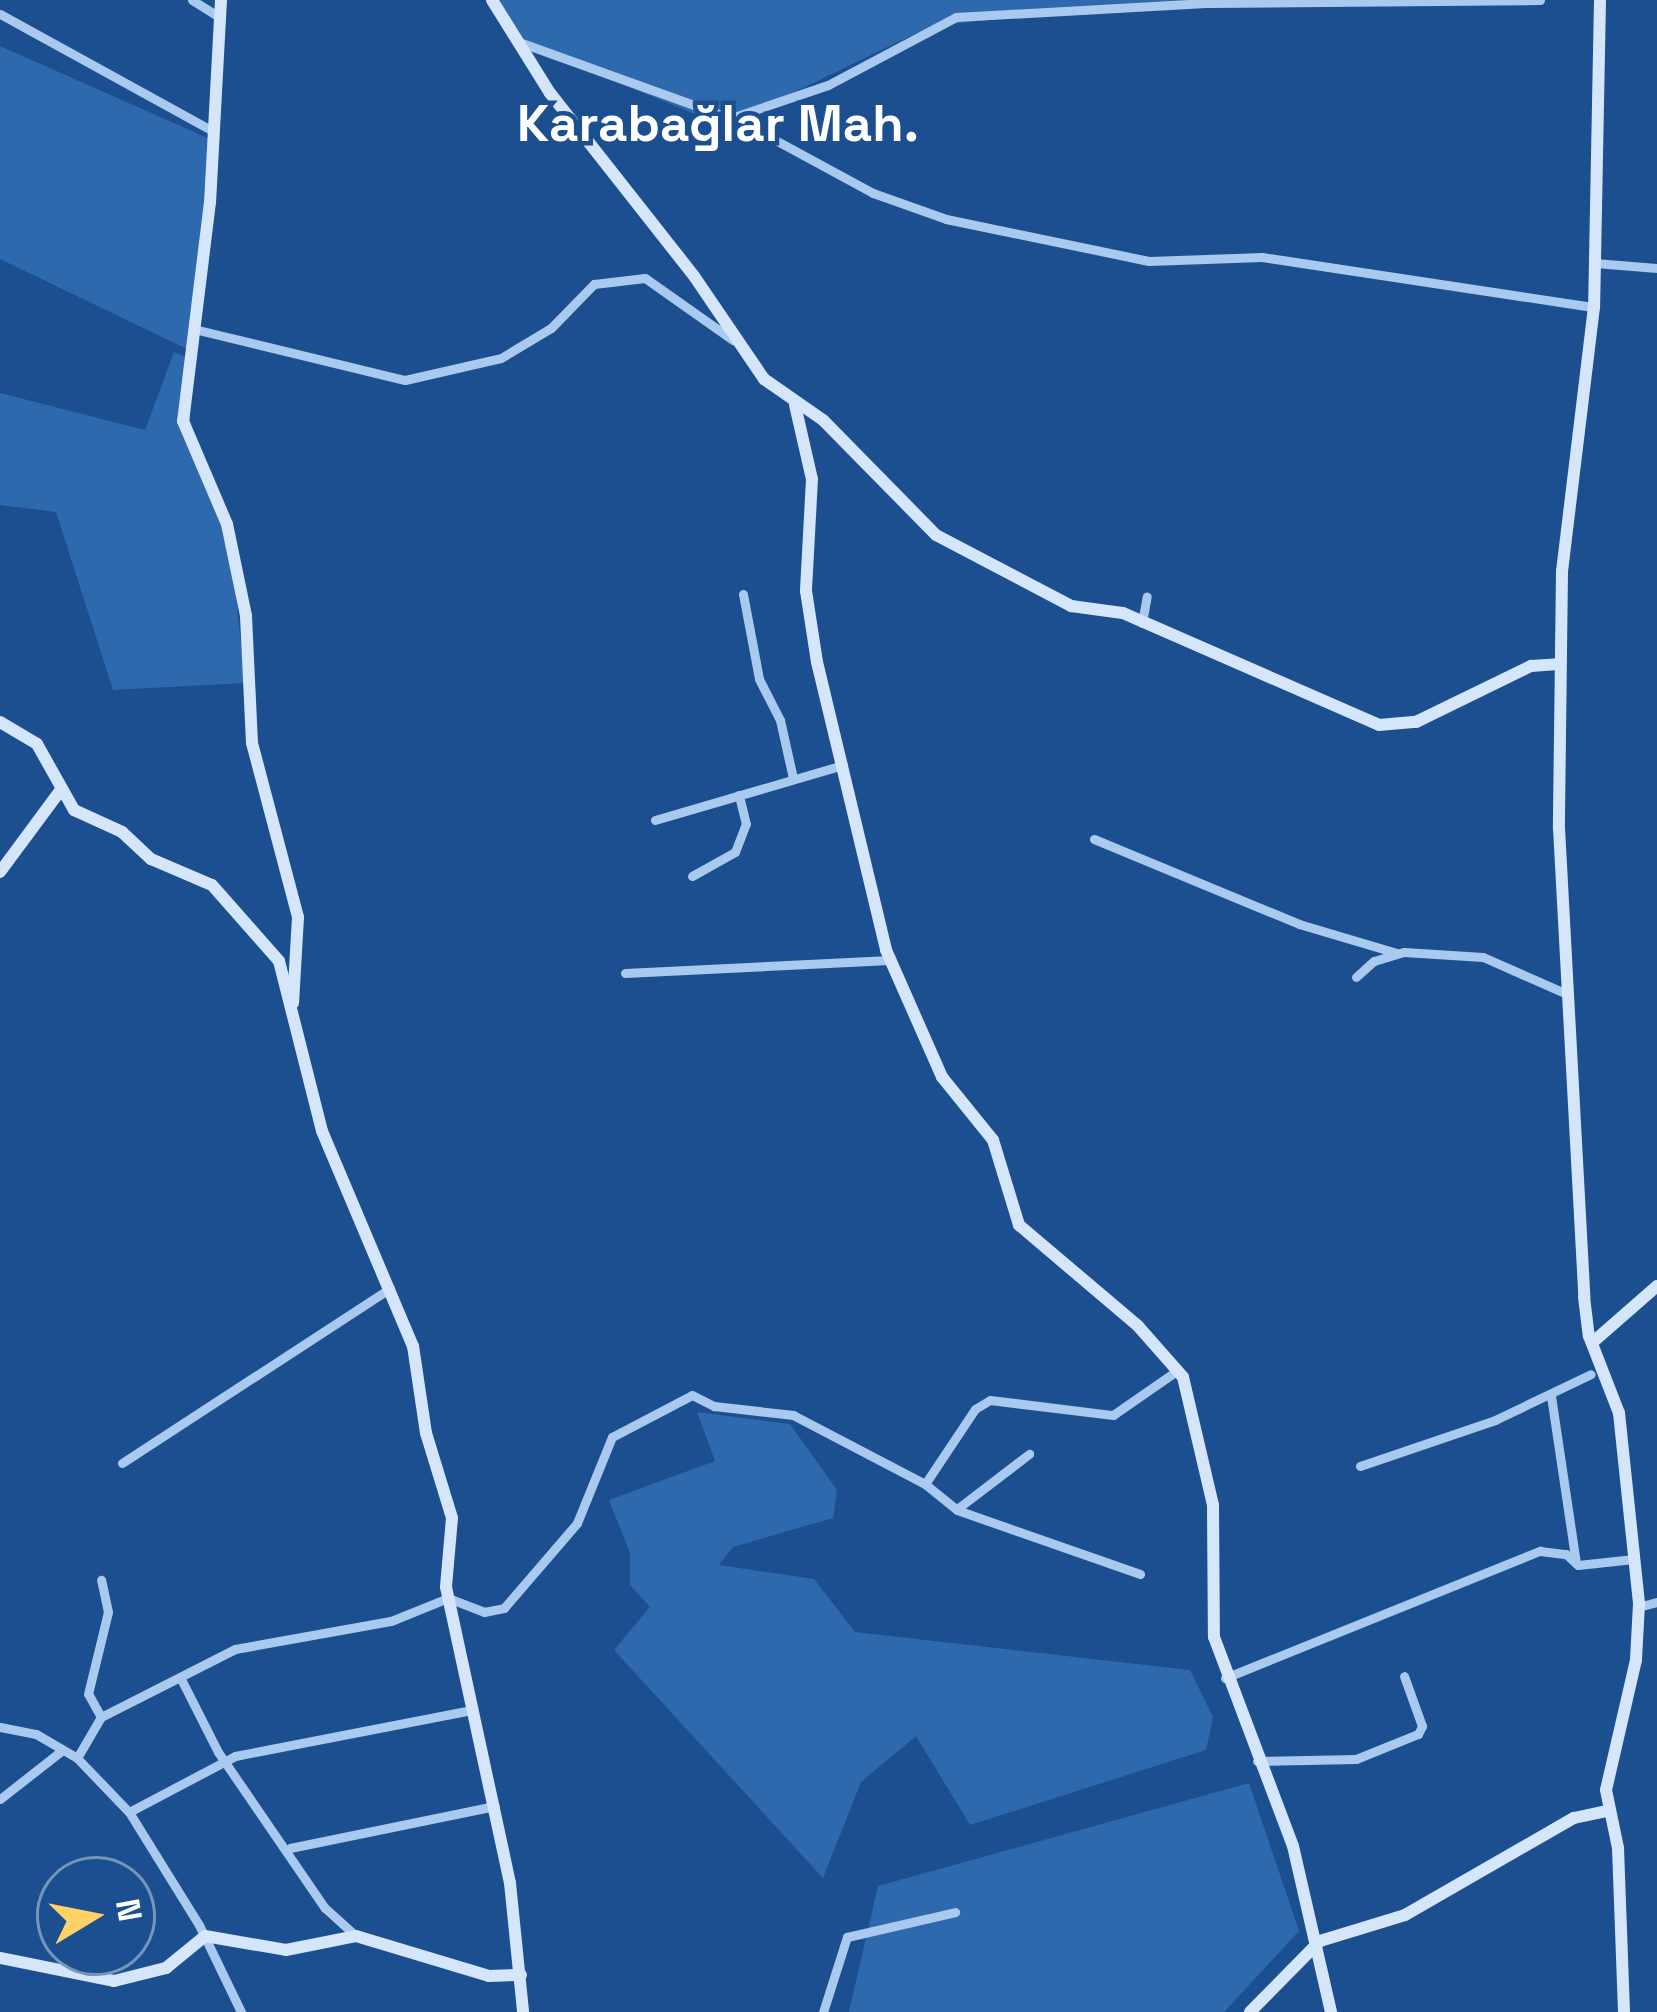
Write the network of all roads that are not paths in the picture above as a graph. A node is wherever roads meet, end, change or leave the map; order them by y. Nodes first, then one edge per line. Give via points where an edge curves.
1 (192, 0) edge
2 (221, 0) edge
3 (492, 0) edge
4 (1540, 0) edge
5 (1600, 0) edge
6 (1115, 3) edge
7 (0, 14) edge
8 (218, 16) junction
9 (519, 43) junction
10 (726, 119) junction
11 (211, 130) junction
12 (1595, 262) junction
13 (1657, 268) edge
14 (1594, 308) junction
15 (194, 329) junction
16 (738, 344) junction
17 (796, 405) junction
18 (743, 594) dead end
19 (1147, 596) dead end
20 (1142, 623) junction
21 (1558, 664) junction
22 (0, 722) edge
23 (843, 765) junction
24 (793, 778) junction
25 (60, 790) junction
26 (739, 795) junction
27 (656, 820) dead end
28 (1094, 838) dead end
29 (0, 872) edge
30 (692, 876) dead end
31 (1397, 953) junction
32 (890, 959) junction
33 (626, 973) dead end
34 (1355, 977) dead end
35 (1569, 995) junction
36 (292, 1010) junction
37 (1657, 1286) edge
38 (389, 1288) junction
39 (1593, 1342) junction
40 (1178, 1370) junction
41 (1592, 1374) dead end
42 (1551, 1396) junction
43 (1029, 1454) dead end
44 (122, 1463) dead end
45 (1360, 1466) dead end
46 (925, 1484) junction
47 (957, 1510) junction
48 (1634, 1559) junction
49 (1576, 1563) junction
50 (1140, 1574) dead end
51 (101, 1580) dead end
52 (448, 1598) junction
53 (1657, 1601) edge
54 (1638, 1607) junction
55 (1404, 1676) dead end
56 (179, 1677) junction
57 (1225, 1678) junction
58 (472, 1710) junction
59 (101, 1717) junction
60 (0, 1727) edge
61 (59, 1752) junction
62 (76, 1758) junction
63 (224, 1760) junction
64 (1257, 1761) junction
65 (0, 1799) edge
66 (494, 1806) junction
67 (1607, 1811) junction
68 (129, 1812) junction
69 (290, 1848) junction
70 (956, 1912) dead end
71 (205, 1936) junction
72 (356, 1936) junction
73 (1321, 1942) junction
74 (0, 1958) edge
75 (521, 1975) junction
76 (241, 2012) edge
77 (523, 2012) edge
78 (823, 2012) edge
79 (1250, 2012) edge
80 (1330, 2012) edge
81 (1624, 2012) edge

1 - 8 street
2 - 8 street
3 - 9 street
4 - 6 street
5 - 12 street via 1590,196
6 - 10 street via 956,17 828,85
7 - 11 street
8 - 11 street
9 - 10 street
9 - 16 street
10 - 14 street via 873,193 966,224 1149,261 1262,257
11 - 15 street
12 - 13 street
12 - 14 street
14 - 21 street
15 - 16 street via 405,380 501,358 551,328 594,284 645,278
15 - 36 street via 184,421 226,524 246,616 252,742 298,917 302,954
16 - 17 street
17 - 20 street via 824,420 936,535 1071,607
17 - 23 street via 812,479 806,591
18 - 24 street via 759,679 780,719
19 - 20 street
20 - 21 street via 1379,725 1416,722 1531,666
21 - 35 street
22 - 25 street via 37,744
23 - 24 street
23 - 32 street
24 - 26 street
25 - 29 street
25 - 36 street via 74,810 234,903 279,961
26 - 27 street
26 - 30 street via 746,824 735,852
28 - 31 street via 1299,924
31 - 34 street
31 - 35 street via 1483,957
32 - 33 street
32 - 40 street via 942,1077 993,1140 1031,1242 1138,1326
35 - 39 street via 1570,1104
36 - 38 street via 322,1131
37 - 39 street
38 - 44 street
38 - 52 street via 413,1346 426,1432 452,1518
39 - 48 street via 1619,1412
40 - 46 street via 1113,1415 990,1400 975,1409
40 - 57 street via 1210,1482 1214,1637
41 - 42 street
42 - 45 street
42 - 49 street
43 - 47 street
46 - 47 street
46 - 52 street via 793,1415 714,1406 692,1395 612,1437 577,1523 504,1608 484,1612
47 - 50 street
48 - 49 street
48 - 54 street
49 - 57 street via 1540,1551
51 - 59 street via 108,1612 88,1694
52 - 56 street via 391,1621 235,1649
52 - 58 street
53 - 54 street
54 - 67 street
55 - 64 street via 1418,1734 1356,1759
56 - 59 street
56 - 63 street
57 - 64 street
58 - 63 street
58 - 66 street
59 - 62 street
60 - 61 street via 36,1734
61 - 62 street
61 - 65 street
62 - 68 street
63 - 68 street
63 - 69 street
64 - 73 street
66 - 69 street
66 - 75 street
67 - 73 street via 1574,1818 1405,1915
67 - 81 street via 1618,1848
68 - 71 street
69 - 72 street via 325,1908
70 - 78 street via 847,1937
71 - 72 street via 286,1950
71 - 74 street via 136,1978 98,1980
71 - 76 street
72 - 75 street via 489,1976
73 - 79 street
73 - 80 street
75 - 77 street

